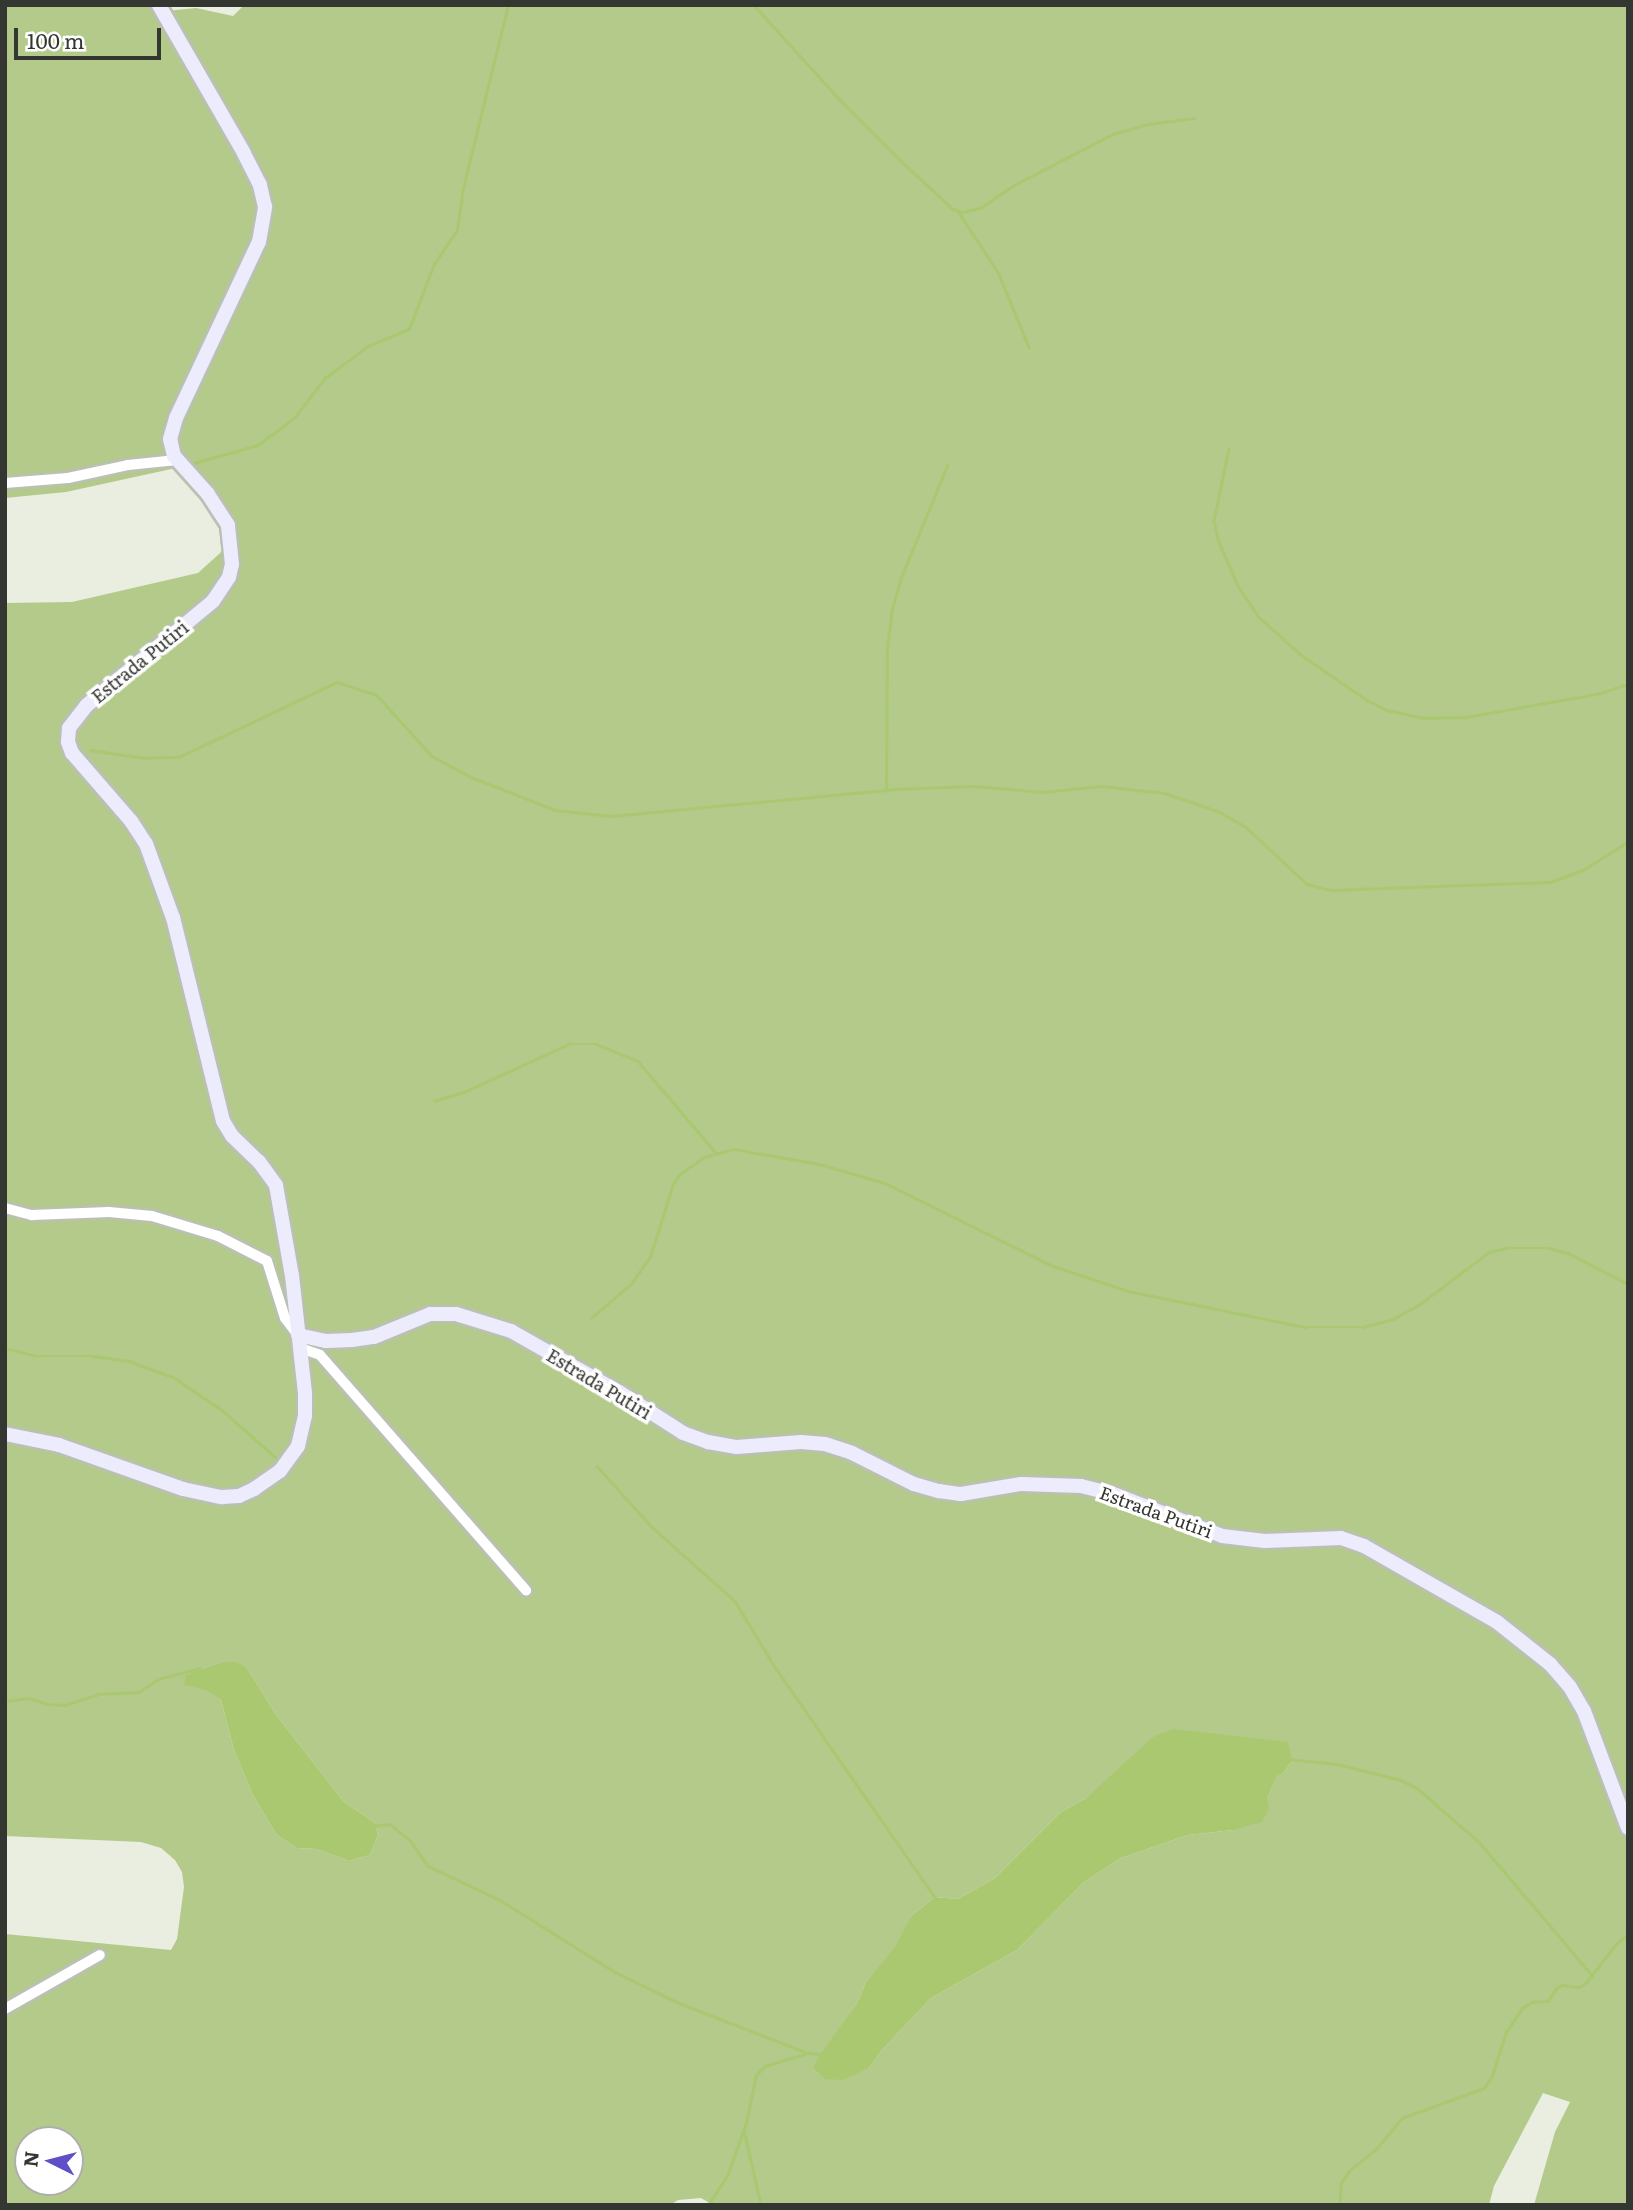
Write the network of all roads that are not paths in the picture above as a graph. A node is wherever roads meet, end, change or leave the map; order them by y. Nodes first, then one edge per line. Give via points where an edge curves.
1 (159, 5) edge
2 (177, 460) junction
3 (5, 483) edge
4 (5, 1208) edge
5 (299, 1341) junction
6 (5, 1434) edge
7 (526, 1590) dead end
8 (1628, 1828) edge
9 (100, 1955) dead end
10 (5, 2009) edge

1 - 2 street via 244,153 265,206 259,242 171,431
2 - 3 street
2 - 5 street, Estrada Putiri via 229,525 233,552 229,577 213,601 87,705 69,728 68,742 82,767 131,821 157,866 223,1121 276,1185
4 - 5 street via 32,1215 109,1212 152,1216 218,1236 267,1261 285,1318
5 - 6 street, Estrada Putiri via 306,1393 298,1446 268,1482 239,1496 183,1489 80,1451
5 - 7 street via 320,1355
5 - 8 street, Estrada Putiri via 352,1340 430,1314 456,1314 511,1331 683,1433 708,1442 737,1447 825,1444 939,1491 961,1494 1021,1484 1081,1486 1222,1536 1265,1541 1340,1538 1364,1546 1497,1622 1550,1664 1584,1711
9 - 10 street

